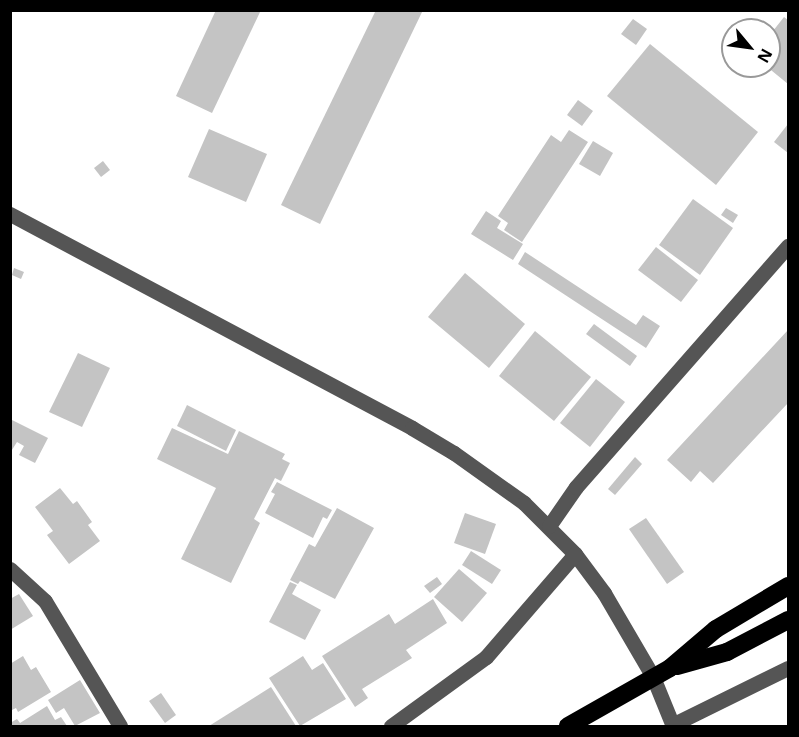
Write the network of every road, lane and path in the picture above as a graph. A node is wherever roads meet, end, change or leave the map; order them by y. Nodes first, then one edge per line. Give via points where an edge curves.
1 (10, 214) edge
2 (789, 246) edge
3 (549, 526) junction
4 (575, 554) junction
5 (10, 569) edge
6 (789, 586) edge
7 (789, 620) edge
8 (670, 668) junction
9 (789, 668) edge
10 (653, 677) junction
11 (120, 726) edge
12 (391, 726) edge
13 (568, 726) edge
14 (673, 726) edge

1 - 3 street via 412,428 493,479
2 - 3 street via 576,487
3 - 4 street
4 - 10 street via 604,593
4 - 12 street via 486,657
5 - 11 street via 45,601
6 - 8 highway via 716,629
7 - 8 highway via 728,652
8 - 10 highway
9 - 14 street
10 - 13 highway
10 - 14 street

